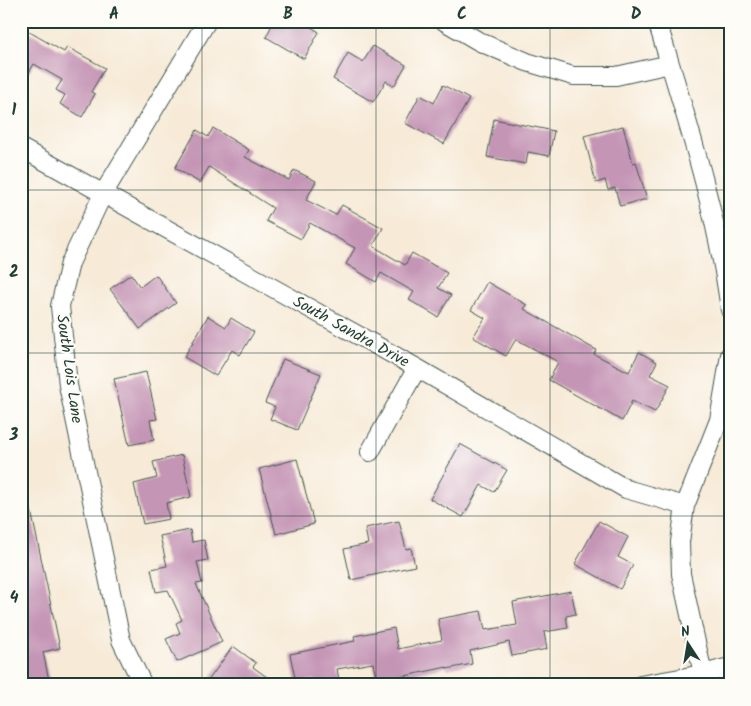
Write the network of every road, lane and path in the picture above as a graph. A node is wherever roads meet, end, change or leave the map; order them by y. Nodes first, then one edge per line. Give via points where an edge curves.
1 (207, 21) edge
2 (444, 21) edge
3 (657, 21) edge
4 (670, 64) junction
5 (21, 148) edge
6 (103, 194) junction
7 (730, 310) edge
8 (730, 355) edge
9 (417, 368) junction
10 (370, 452) dead end
11 (685, 506) junction
12 (730, 666) edge
13 (703, 674) junction
14 (143, 685) edge
15 (640, 685) edge

1 - 6 street, South Lois Lane
2 - 4 street via 480,42 573,76 616,76
3 - 4 street
4 - 7 street via 701,166 724,266
5 - 6 street, South Sandra Drive
6 - 9 street, South Sandra Drive
6 - 14 street, South Lois Lane via 70,263 60,306 68,385 121,640
8 - 11 street via 719,420
9 - 10 street
9 - 11 street, South Sandra Drive via 626,489
11 - 13 street via 680,542 681,574
12 - 13 street
13 - 15 street

